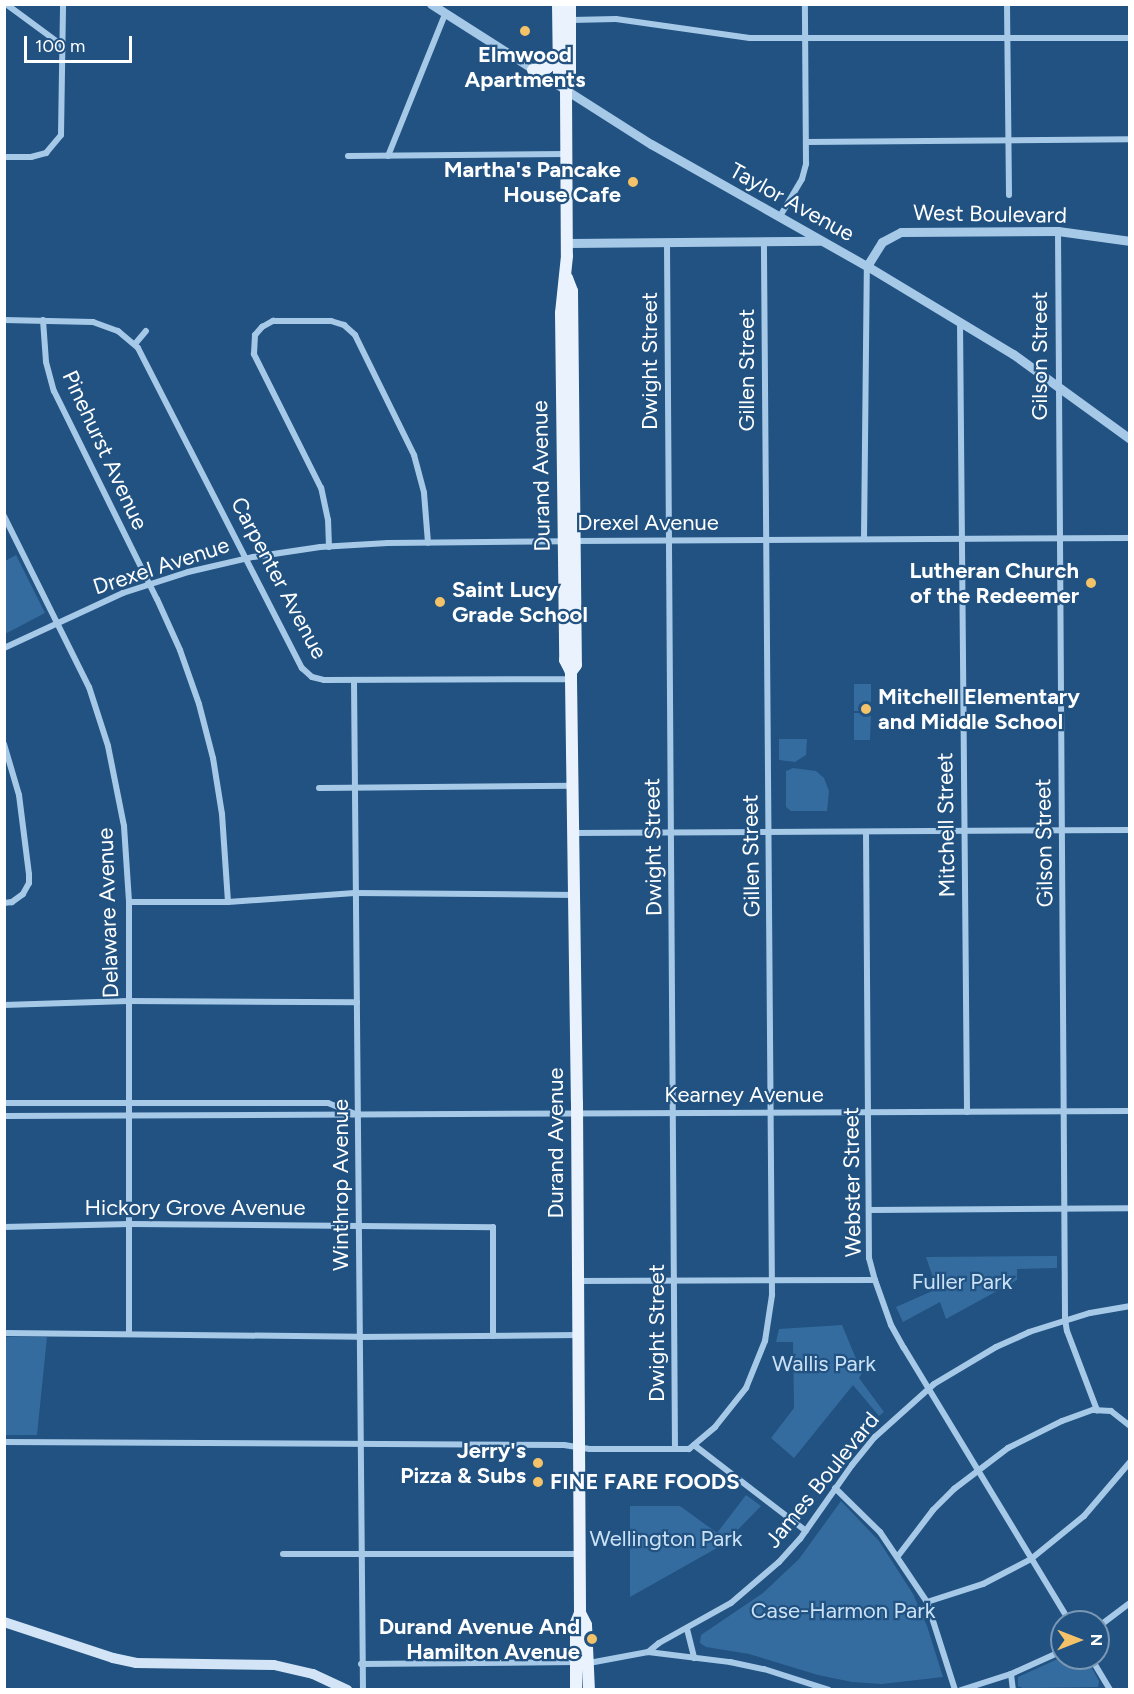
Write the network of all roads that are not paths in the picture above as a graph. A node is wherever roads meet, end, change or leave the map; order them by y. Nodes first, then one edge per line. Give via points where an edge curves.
1 (6, 4) edge
2 (63, 4) edge
3 (430, 4) edge
4 (558, 4) edge
5 (570, 4) edge
6 (805, 4) edge
7 (1007, 4) edge
8 (445, 14) junction
9 (570, 20) junction
10 (805, 38) junction
11 (1007, 38) junction
12 (1130, 38) edge
13 (63, 46) junction
14 (559, 58) junction
15 (533, 70) junction
16 (566, 90) junction
17 (1008, 139) junction
18 (1130, 139) edge
19 (806, 142) junction
20 (566, 154) junction
21 (348, 156) dead end
22 (388, 156) junction
23 (4, 157) edge
24 (1009, 195) dead end
25 (779, 218) junction
26 (1058, 231) junction
27 (822, 241) junction
28 (1130, 241) edge
29 (764, 242) junction
30 (568, 243) junction
31 (667, 244) junction
32 (867, 266) junction
33 (4, 320) edge
34 (43, 320) junction
35 (960, 322) junction
36 (146, 331) dead end
37 (135, 344) junction
38 (1058, 386) junction
39 (1130, 439) edge
40 (4, 516) edge
41 (1059, 538) junction
42 (1130, 538) edge
43 (962, 539) junction
44 (766, 540) junction
45 (864, 540) junction
46 (569, 541) junction
47 (668, 541) junction
48 (428, 543) junction
49 (329, 547) junction
50 (247, 558) junction
51 (150, 585) junction
52 (58, 621) junction
53 (4, 648) edge
54 (571, 676) junction
55 (354, 680) junction
56 (4, 744) edge
57 (573, 786) junction
58 (319, 788) dead end
59 (355, 788) junction
60 (1130, 830) edge
61 (964, 831) junction
62 (1062, 831) junction
63 (671, 832) junction
64 (768, 832) junction
65 (866, 832) junction
66 (574, 833) junction
67 (355, 893) junction
68 (575, 895) junction
69 (129, 902) junction
70 (228, 902) junction
71 (4, 903) edge
72 (128, 1001) junction
73 (357, 1002) junction
74 (4, 1005) edge
75 (128, 1102) junction
76 (4, 1103) edge
77 (1130, 1111) edge
78 (967, 1112) junction
79 (1065, 1112) junction
80 (771, 1113) junction
81 (869, 1113) junction
82 (577, 1114) junction
83 (674, 1114) junction
84 (358, 1115) junction
85 (4, 1116) edge
86 (128, 1116) junction
87 (1065, 1208) junction
88 (1130, 1208) edge
89 (869, 1210) junction
90 (130, 1224) junction
91 (4, 1227) edge
92 (359, 1227) junction
93 (874, 1280) junction
94 (578, 1281) junction
95 (674, 1281) junction
96 (771, 1281) junction
97 (1130, 1306) edge
98 (1065, 1319) junction
99 (4, 1333) edge
100 (129, 1334) junction
101 (578, 1335) junction
102 (359, 1336) junction
103 (493, 1336) junction
104 (928, 1388) junction
105 (1097, 1410) junction
106 (1130, 1426) edge
107 (4, 1442) edge
108 (694, 1445) junction
109 (360, 1446) junction
110 (579, 1447) junction
111 (675, 1449) junction
112 (1130, 1462) edge
113 (977, 1469) junction
114 (835, 1488) junction
115 (806, 1531) junction
116 (283, 1554) dead end
117 (579, 1554) junction
118 (360, 1555) junction
119 (898, 1556) junction
120 (1031, 1559) junction
121 (927, 1602) junction
122 (1130, 1603) edge
123 (1063, 1610) edge
124 (580, 1613) junction
125 (1110, 1619) edge
126 (4, 1622) edge
127 (687, 1629) junction
128 (648, 1652) junction
129 (1050, 1656) edge
130 (694, 1658) junction
131 (576, 1662) junction
132 (589, 1663) junction
133 (361, 1664) junction
134 (1098, 1670) edge
135 (1011, 1674) junction
136 (348, 1689) edge
137 (363, 1689) edge
138 (576, 1689) edge
139 (589, 1689) edge
140 (829, 1689) edge
141 (955, 1689) edge
142 (961, 1689) edge
143 (1013, 1689) edge
144 (1110, 1689) edge

1 - 13 street
2 - 13 street
3 - 8 street, Taylor Avenue
4 - 14 main road, Durand Avenue
5 - 9 main road, Durand Avenue
6 - 10 street
7 - 11 street
8 - 15 street, Taylor Avenue
8 - 22 street
9 - 10 street via 616,19 750,38
9 - 16 main road, Durand Avenue via 570,78
10 - 11 street
10 - 19 street
11 - 12 street
11 - 17 street
13 - 23 street via 63,128 58,142 38,156
14 - 15 main road via 547,68
14 - 16 main road, Durand Avenue via 559,74
15 - 16 street, Taylor Avenue
16 - 20 main road, Durand Avenue
16 - 25 street, Taylor Avenue
17 - 18 street
17 - 19 street
17 - 24 street
19 - 25 street via 804,171
20 - 22 street
20 - 30 main road, Durand Avenue
21 - 22 street
25 - 27 street, Taylor Avenue
26 - 28 street, West Boulevard
26 - 32 street, West Boulevard via 901,232 882,242
26 - 38 street, Gilson Street
27 - 29 street
27 - 32 street, Taylor Avenue
29 - 31 street
29 - 44 street, Gillen Street
30 - 31 street
30 - 46 main road, Durand Avenue via 561,313
31 - 47 street, Dwight Street
32 - 35 street, Taylor Avenue
32 - 45 street
33 - 34 street, Carpenter Avenue
34 - 37 street, Carpenter Avenue via 93,322 123,334
34 - 51 street, Pinehurst Avenue via 46,362 54,391
35 - 38 street, Taylor Avenue
35 - 43 street, Mitchell Street
36 - 37 street
37 - 50 street, Carpenter Avenue
38 - 39 street, Taylor Avenue
38 - 41 street, Gilson Street
40 - 52 street, Delaware Avenue
41 - 42 street, Drexel Avenue
41 - 43 street, Drexel Avenue
41 - 62 street, Gilson Street
43 - 45 street, Drexel Avenue
43 - 61 street, Mitchell Street
44 - 45 street, Drexel Avenue
44 - 47 street, Drexel Avenue
44 - 64 street, Gillen Street
46 - 47 street, Drexel Avenue
46 - 48 street, Drexel Avenue
46 - 54 main road, Durand Avenue via 565,663
47 - 63 street, Dwight Street
48 - 49 street, Drexel Avenue
48 - 49 street via 424,493 414,455 355,335 344,325 330,321 278,321 262,327 254,338 254,354 321,488
49 - 50 street, Drexel Avenue
50 - 51 street, Drexel Avenue
50 - 55 street, Carpenter Avenue via 307,673 318,679
51 - 52 street, Drexel Avenue
51 - 70 street, Pinehurst Avenue via 180,650 213,759 222,814
52 - 53 street, Drexel Avenue
52 - 69 street, Delaware Avenue via 89,687 111,757 124,826
54 - 55 street, Carpenter Avenue
54 - 57 main road, Durand Avenue
55 - 59 street, Winthrop Avenue
56 - 71 street via 19,795 29,883 23,894
57 - 59 street
57 - 66 main road, Durand Avenue
58 - 59 street
59 - 67 street, Winthrop Avenue
60 - 62 street
61 - 62 street
61 - 65 street
61 - 78 street, Mitchell Street
62 - 79 street, Gilson Street
63 - 64 street
63 - 66 street
63 - 83 street, Dwight Street
64 - 65 street
64 - 80 street, Gillen Street
65 - 81 street, Webster Street
66 - 68 main road, Durand Avenue
67 - 68 street
67 - 70 street
67 - 73 street, Winthrop Avenue
68 - 82 main road, Durand Avenue
69 - 70 street
69 - 72 street, Delaware Avenue
72 - 73 street
72 - 74 street
72 - 75 street, Delaware Avenue
73 - 84 street, Winthrop Avenue
75 - 76 street, Kearney Avenue
75 - 84 street, Kearney Avenue via 328,1103
75 - 86 street, Delaware Avenue
77 - 79 street, Kearney Avenue
78 - 79 street, Kearney Avenue
78 - 81 street, Kearney Avenue
79 - 87 street, Gilson Street
80 - 81 street, Kearney Avenue
80 - 83 street, Kearney Avenue
80 - 96 street, Gillen Street
81 - 89 street, Webster Street
82 - 83 street, Kearney Avenue
82 - 84 street, Kearney Avenue
82 - 94 main road, Durand Avenue
83 - 95 street, Dwight Street
84 - 86 street, Kearney Avenue
84 - 92 street, Winthrop Avenue
85 - 86 street, Kearney Avenue
86 - 90 street, Delaware Avenue
87 - 88 street
87 - 89 street
87 - 98 street, Gilson Street
89 - 93 street, Webster Street via 869,1258
90 - 91 street, Hickory Grove Avenue
90 - 92 street, Hickory Grove Avenue
90 - 100 street, Delaware Avenue
92 - 102 street, Winthrop Avenue
92 - 103 street, Hickory Grove Avenue via 493,1227
93 - 96 street
93 - 104 street, Webster Street via 891,1325
94 - 95 street
94 - 101 main road, Durand Avenue
95 - 96 street
95 - 111 street, Dwight Street
96 - 108 street, Gillen Street via 768,1328 753,1373 726,1415
97 - 98 street, James Boulevard
98 - 104 street, James Boulevard via 996,1347
98 - 105 street, Gilson Street
99 - 100 street
100 - 102 street
101 - 103 street
101 - 110 main road, Durand Avenue
102 - 103 street
102 - 109 street, Winthrop Avenue
104 - 113 street, Webster Street
104 - 114 street, James Boulevard via 875,1437
105 - 106 street via 1117,1414
105 - 113 street via 1034,1433
107 - 109 street
108 - 111 street
108 - 115 street
109 - 110 street
109 - 118 street, Winthrop Avenue
110 - 111 street
110 - 117 main road, Durand Avenue
112 - 120 street via 1084,1516
113 - 119 street via 933,1510
113 - 120 street, Webster Street
114 - 115 street, James Boulevard
114 - 119 street via 861,1511
115 - 127 street, James Boulevard via 732,1603
116 - 118 street
117 - 118 street
117 - 124 main road, Durand Avenue
118 - 133 street, Winthrop Avenue
119 - 121 street
120 - 121 street via 983,1584
120 - 123 street, Webster Street
121 - 141 street
122 - 125 street
124 - 131 main road, Durand Avenue via 576,1623
124 - 132 main road, Durand Avenue via 586,1625
126 - 136 main road via 128,1661 274,1665 313,1674
127 - 128 street, James Boulevard
127 - 130 street
128 - 130 street
128 - 132 street
129 - 135 street
130 - 140 street via 764,1669
131 - 133 street
131 - 138 main road, Durand Avenue
132 - 139 main road, Durand Avenue
133 - 137 street, Winthrop Avenue
134 - 144 street
135 - 142 street
135 - 143 street

